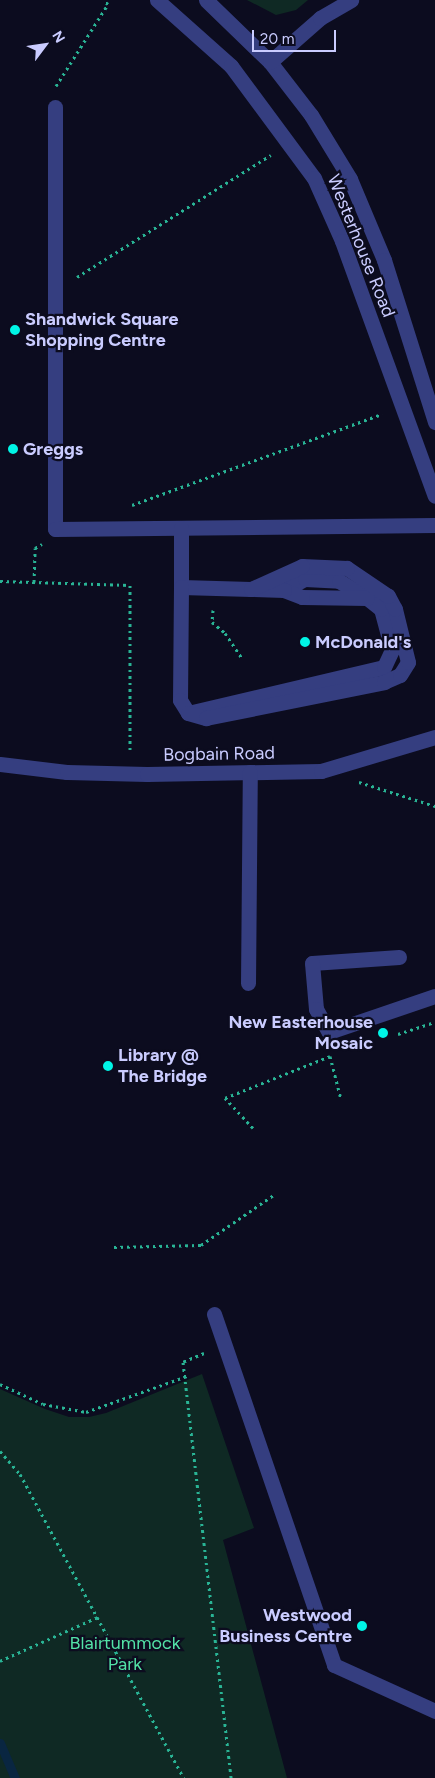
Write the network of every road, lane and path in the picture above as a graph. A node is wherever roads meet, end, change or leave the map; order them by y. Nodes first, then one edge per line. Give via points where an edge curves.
1 (103, 0) edge
2 (157, 0) edge
3 (206, 0) edge
4 (351, 0) edge
5 (270, 62) junction
6 (55, 107) joint
7 (290, 142) junction
8 (55, 290) junction
9 (404, 406) junction
10 (435, 422) edge
11 (435, 496) edge
12 (126, 508) dead end
13 (435, 525) edge
14 (181, 528) junction
15 (64, 529) junction
16 (0, 581) edge
17 (34, 582) junction
18 (181, 587) junction
19 (213, 587) junction
20 (251, 589) junction
21 (242, 658) dead end
22 (188, 713) junction
23 (435, 737) edge
24 (0, 764) edge
25 (321, 771) junction
26 (250, 772) junction
27 (130, 774) junction
28 (435, 806) edge
29 (399, 957) dead end
30 (248, 983) dead end
31 (435, 996) edge
32 (341, 1099) dead end
33 (253, 1128) dead end
34 (275, 1194) dead end
35 (114, 1247) dead end
36 (214, 1314) dead end
37 (225, 1345) junction
38 (187, 1376) junction
39 (0, 1384) edge
40 (0, 1452) edge
41 (98, 1617) junction
42 (2, 1660) edge
43 (435, 1711) edge
44 (184, 1778) edge
45 (231, 1778) edge

1 - 6 path via 108,4 56,84
2 - 7 street, Westerhouse Road via 232,66
3 - 5 street, Westerhouse Road
4 - 5 street via 320,18
5 - 10 street, Westerhouse Road via 311,115 350,179 384,260
6 - 8 street
7 - 8 path via 134,244
7 - 9 street, Westerhouse Road via 314,178 342,241
8 - 15 street via 55,529
9 - 11 street, Westerhouse Road
9 - 12 path
13 - 14 street
14 - 15 street
14 - 18 street
15 - 17 path via 35,548
16 - 17 path
17 - 27 path via 130,585
18 - 19 street
18 - 22 street via 180,700
19 - 20 street
19 - 21 path via 212,622 225,633
20 - 22 street via 284,590 302,597 367,598 381,609 392,650 384,666
20 - 22 street via 302,566 347,568 388,596 395,609 408,662 400,675 384,682 206,718
23 - 25 street, Bogbain Road
24 - 27 street, Bogbain Road
25 - 26 street, Bogbain Road
25 - 28 path
26 - 27 street, Bogbain Road
26 - 30 street
29 - 31 street via 312,963 316,1009 329,1032
32 - 33 path via 330,1056 225,1098
34 - 35 path via 201,1244
36 - 37 street
37 - 38 path via 183,1362
37 - 43 street via 334,1665
38 - 39 path via 86,1412 43,1404
38 - 45 path
40 - 41 path via 20,1474
41 - 42 path
41 - 44 path

